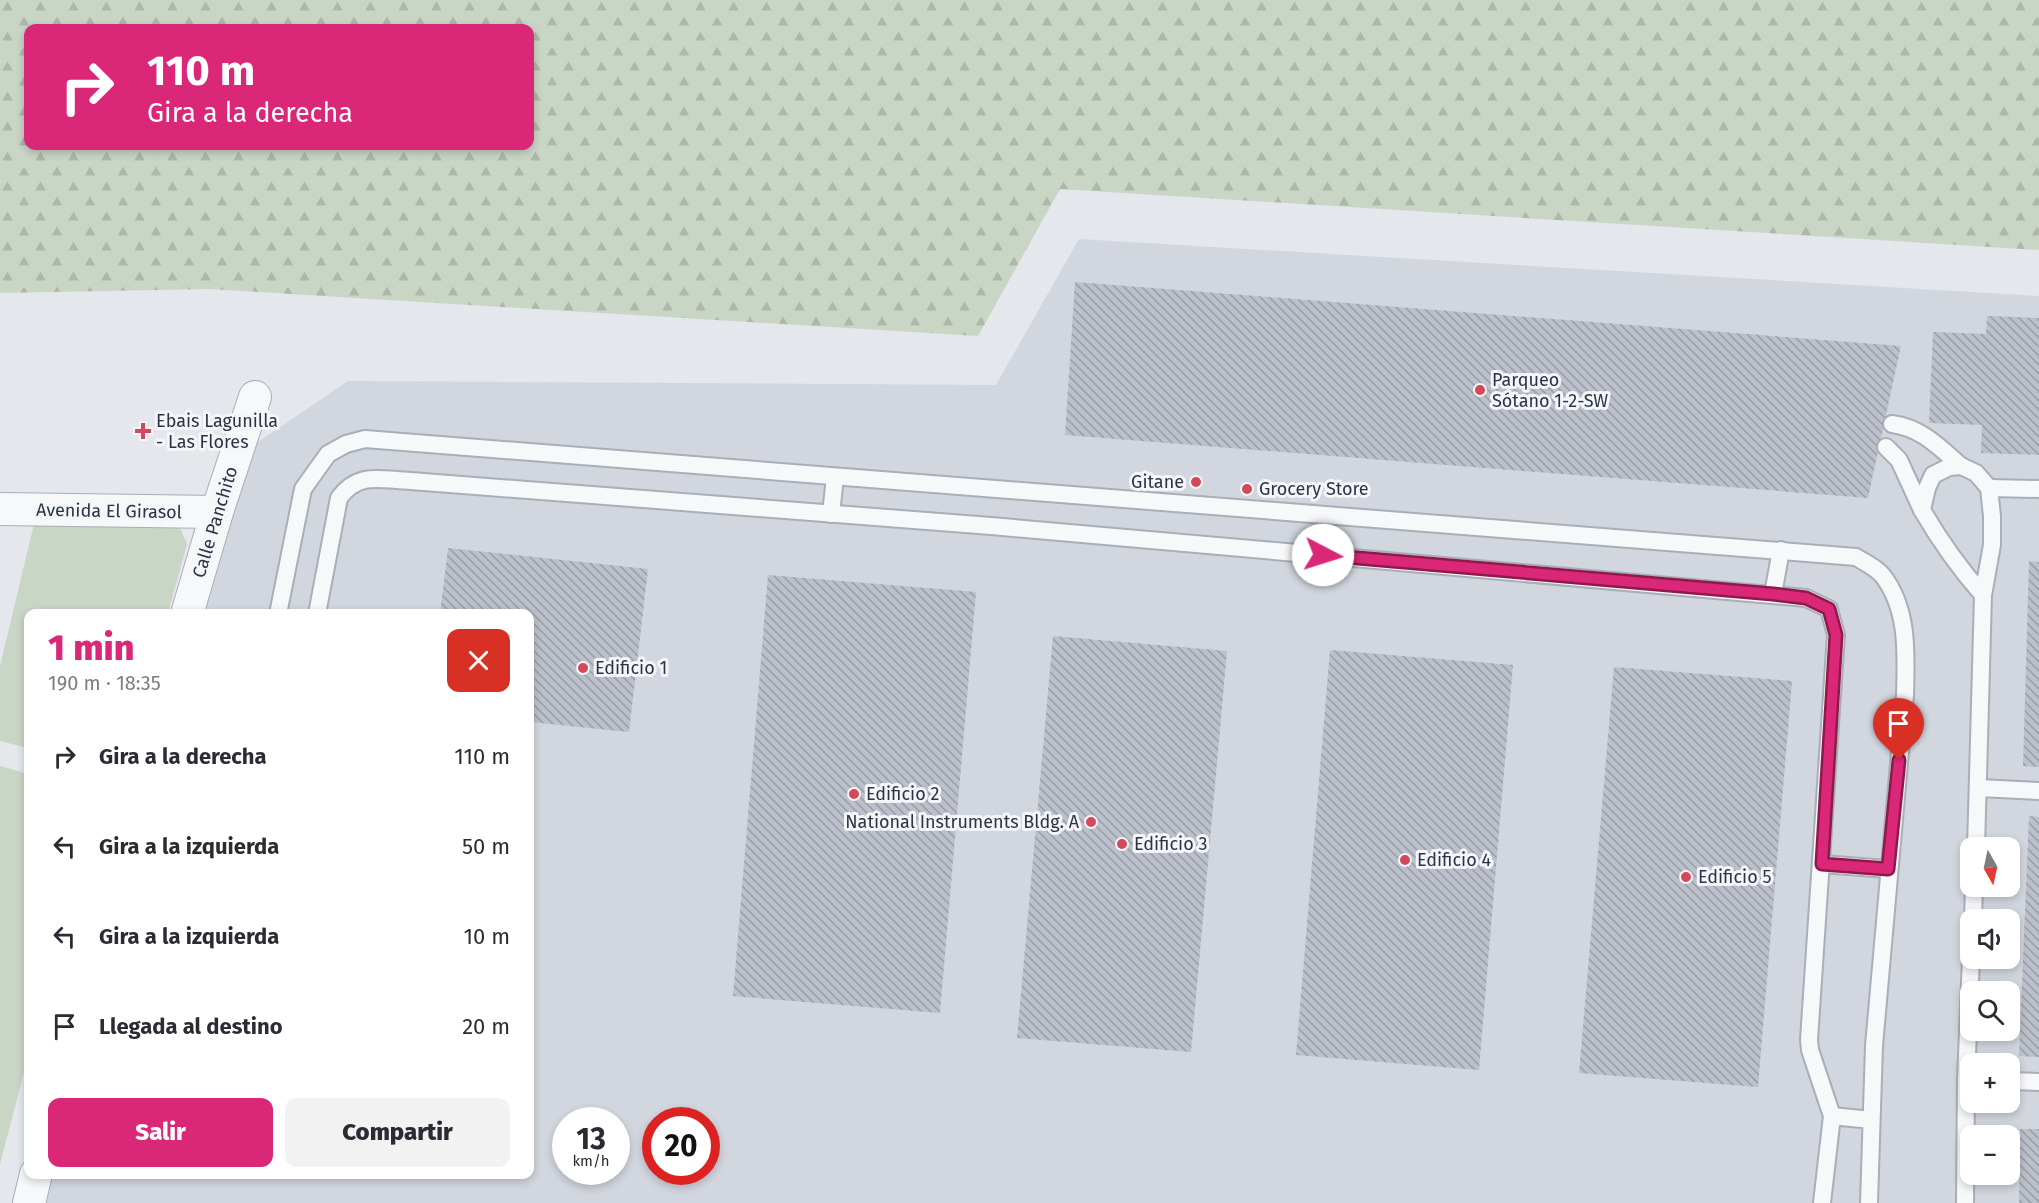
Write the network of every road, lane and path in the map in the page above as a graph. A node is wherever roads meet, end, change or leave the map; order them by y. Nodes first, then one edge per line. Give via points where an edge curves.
1 (255, 398) dead end
2 (1892, 424) dead end
3 (1886, 447) dead end
4 (1961, 466) junction
5 (836, 477) junction
6 (1989, 488) junction
7 (2039, 489) edge
8 (0, 509) edge
9 (1922, 510) junction
10 (217, 512) junction
11 (831, 514) junction
12 (1781, 550) junction
13 (1773, 594) junction
14 (1983, 595) junction
15 (188, 609) edge
16 (279, 609) edge
17 (318, 609) edge
18 (1978, 788) junction
19 (2039, 791) edge
20 (1976, 837) edge
21 (1822, 864) junction
22 (1888, 869) junction
23 (1971, 969) edge
24 (1969, 1053) edge
25 (2020, 1082) edge
26 (2039, 1082) edge
27 (1967, 1113) edge
28 (1832, 1116) junction
29 (1871, 1120) junction
30 (35, 1179) edge
31 (29, 1203) edge
32 (1822, 1203) edge
33 (1869, 1203) edge
34 (1965, 1203) edge

1 - 10 street, Calle Panchito
2 - 4 lane via 1908,426 1924,435
3 - 9 lane via 1904,468
4 - 6 lane via 1976,473
4 - 9 lane via 1948,467 1933,475
5 - 11 lane
5 - 12 lane
5 - 16 lane via 365,439 328,454 303,489
6 - 7 lane
6 - 14 lane via 1992,545
8 - 10 street, Avenida El Girasol
9 - 14 lane via 1938,538
10 - 15 street, Calle Panchito
11 - 13 lane
11 - 17 lane via 365,479 347,488 339,498
12 - 13 lane
12 - 22 lane via 1856,557 1882,574 1898,602 1906,649 1905,695
13 - 21 lane via 1806,598 1829,609 1836,635
14 - 18 lane
18 - 19 lane
18 - 20 lane
21 - 22 lane
21 - 28 lane via 1809,1040
22 - 29 lane
23 - 24 lane
25 - 26 lane
27 - 34 lane
28 - 29 lane
28 - 32 lane
29 - 33 lane
30 - 31 street

